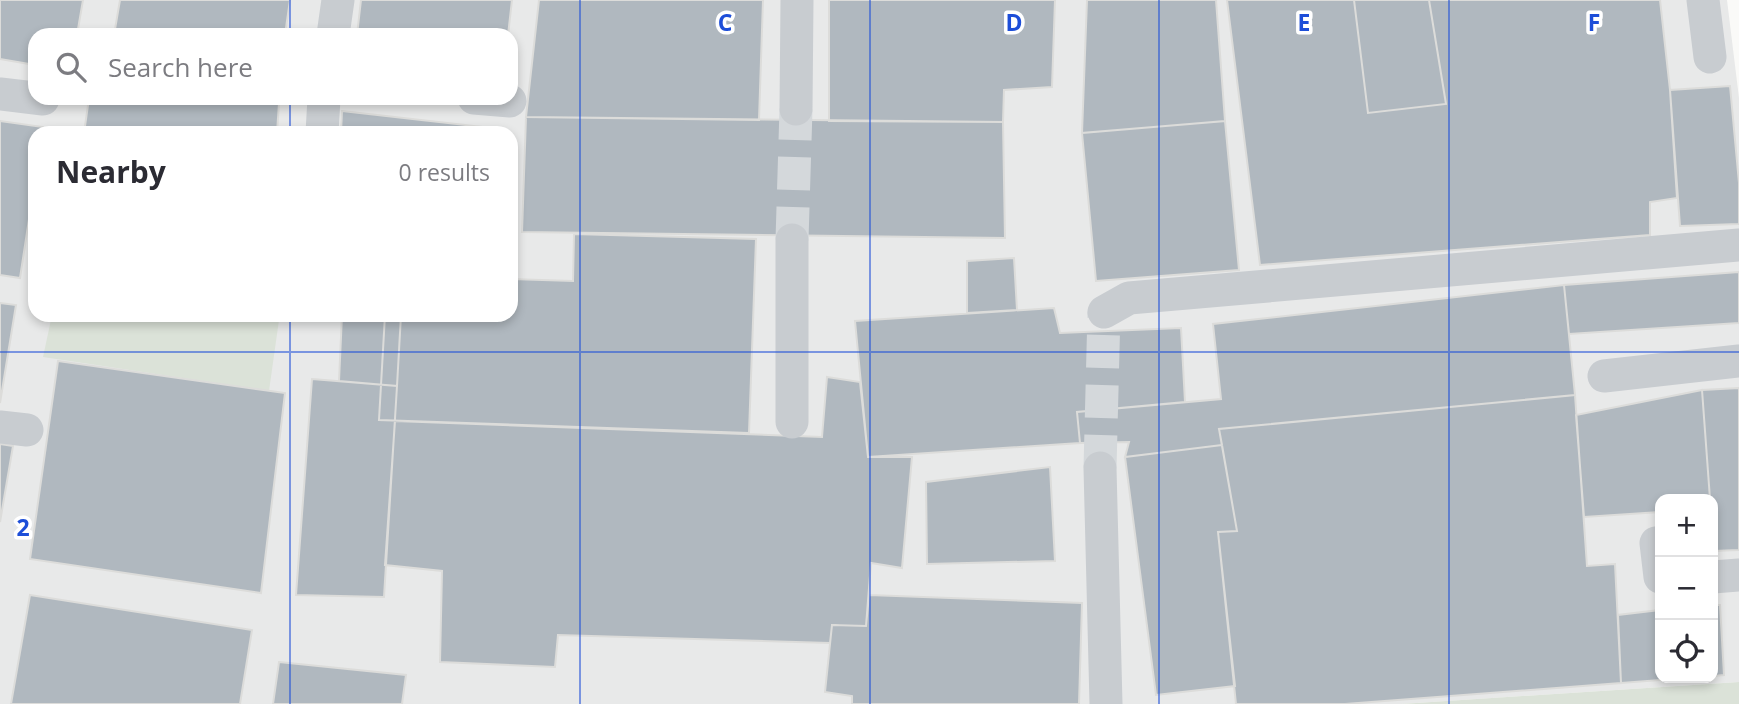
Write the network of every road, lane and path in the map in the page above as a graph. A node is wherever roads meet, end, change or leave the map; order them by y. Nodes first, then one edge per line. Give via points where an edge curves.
1 (338, 0) edge
2 (797, 0) edge
3 (1703, 0) edge
4 (334, 28) edge
5 (1710, 57) dead end
6 (0, 94) edge
7 (28, 97) edge
8 (324, 105) edge
9 (796, 110) tunnel mouth
10 (322, 126) edge
11 (792, 240) tunnel mouth
12 (1739, 245) edge
13 (1104, 312) dead end
14 (1739, 361) edge
15 (1604, 376) dead end
16 (792, 422) dead end
17 (1100, 468) tunnel mouth
18 (1739, 575) edge
19 (1718, 577) edge
20 (1106, 704) edge

1 - 4 street
2 - 9 street
3 - 5 street
6 - 7 street
8 - 10 street
11 - 16 street
12 - 13 street via 1129,298
14 - 15 street
17 - 20 street
18 - 19 street

